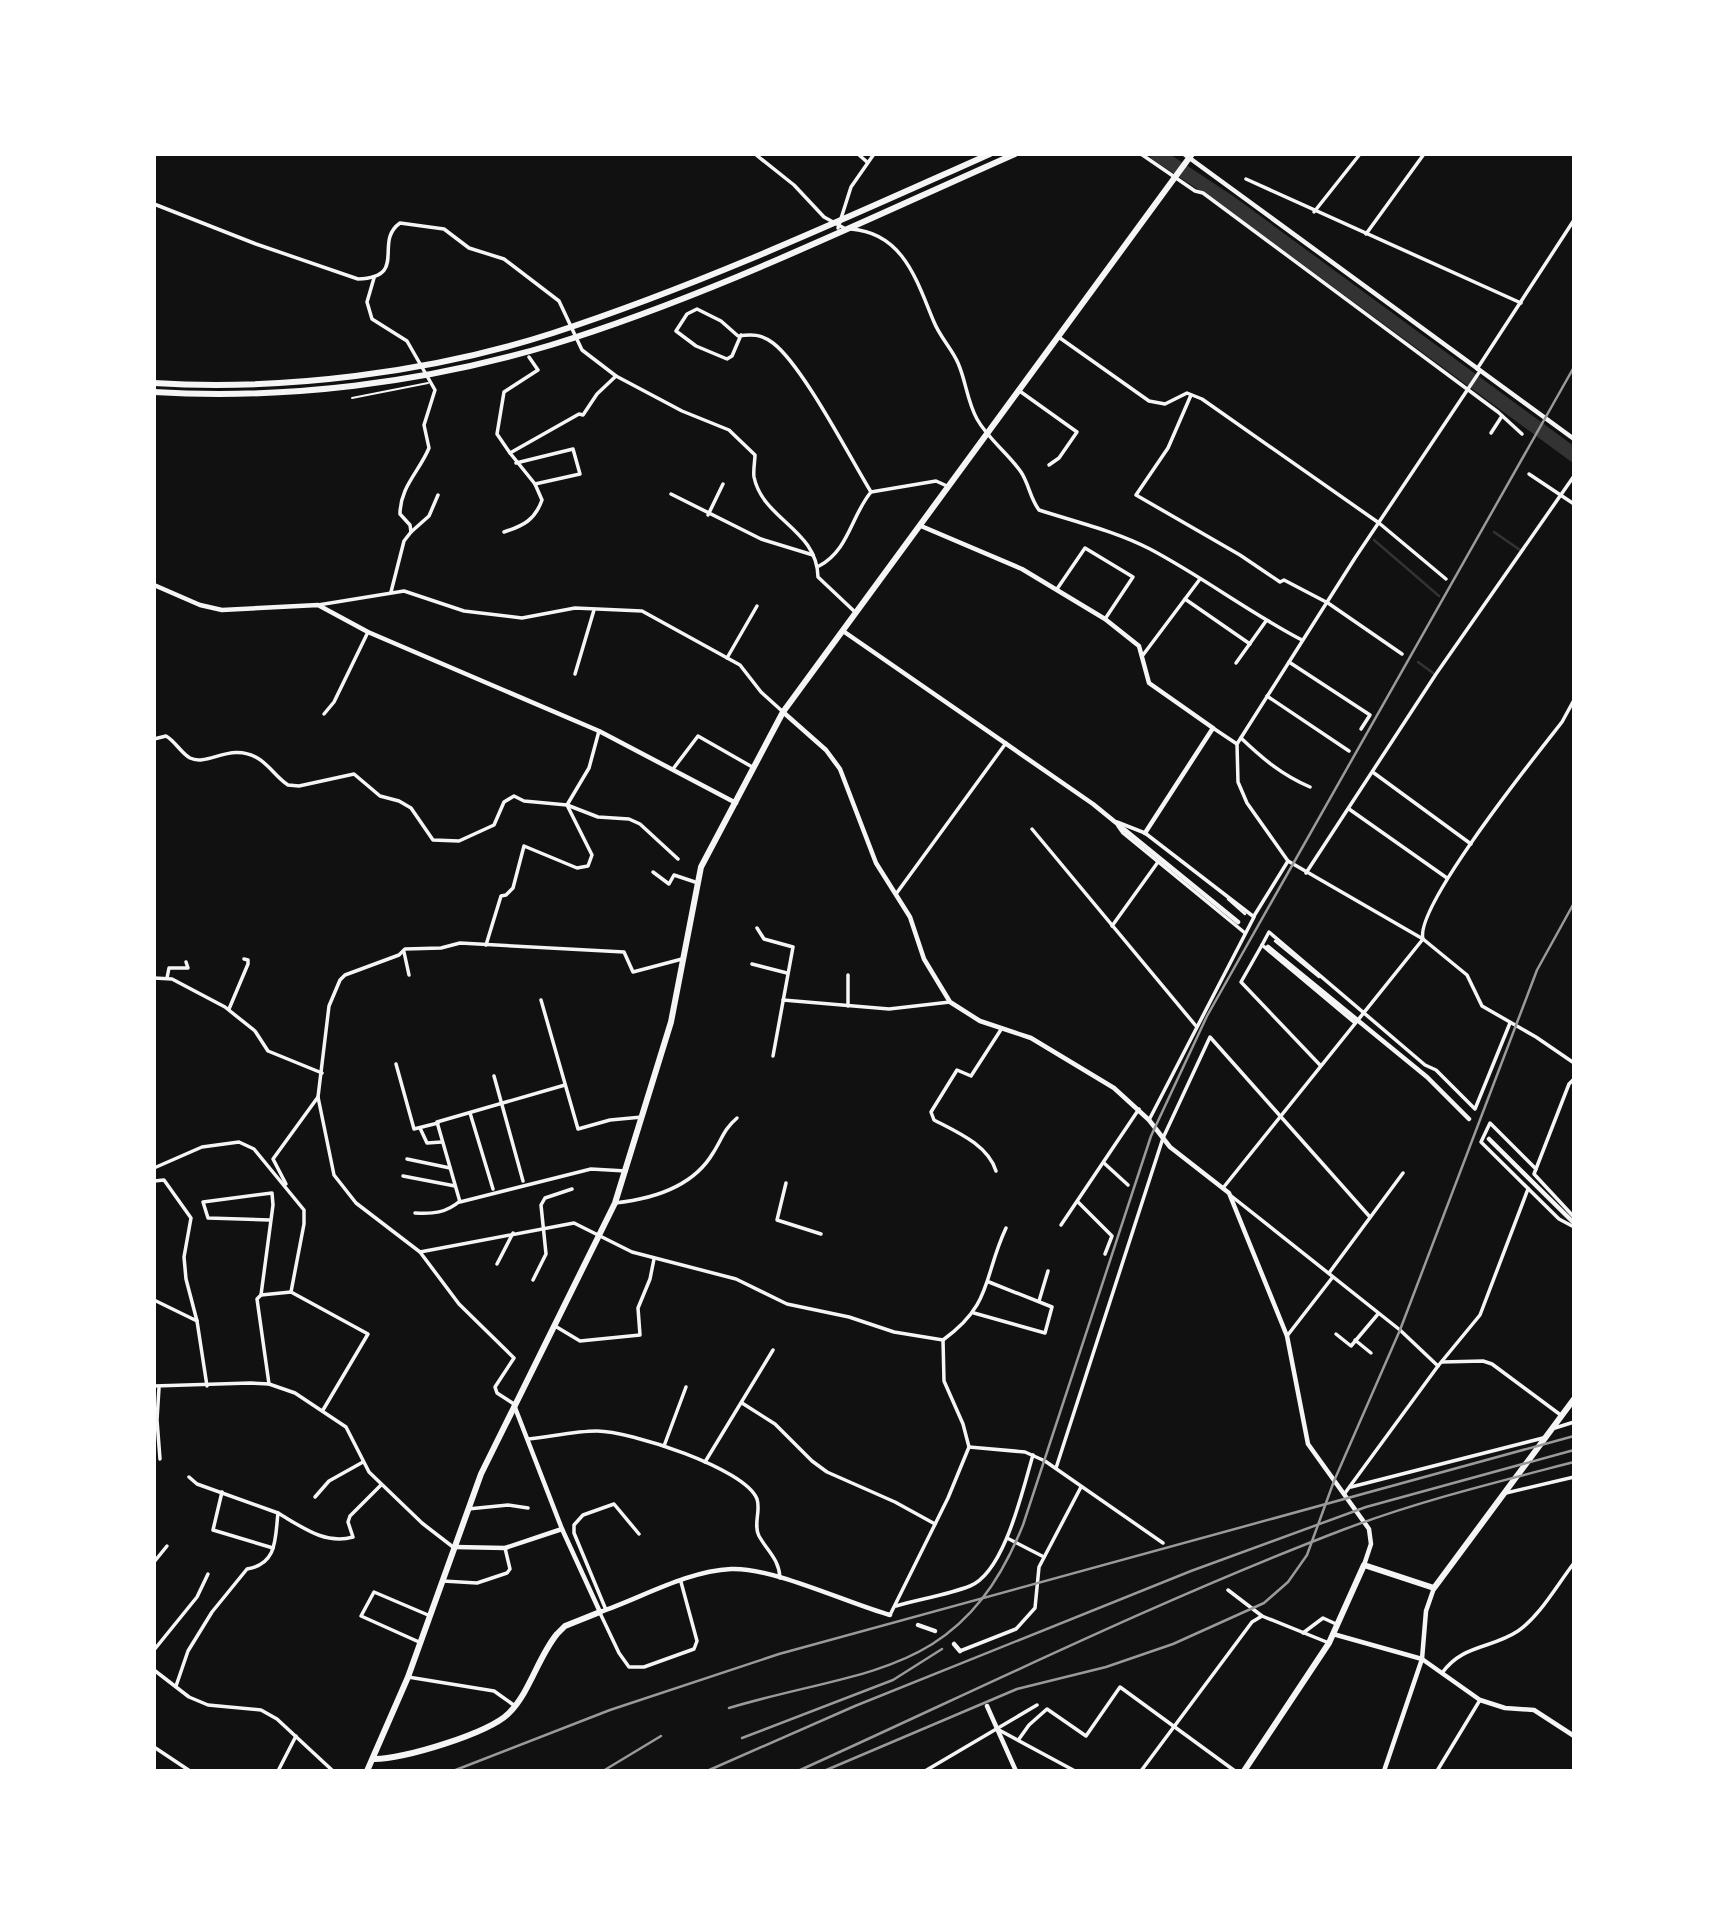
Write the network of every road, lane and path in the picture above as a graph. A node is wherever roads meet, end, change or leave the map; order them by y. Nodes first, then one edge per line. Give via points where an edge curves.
1 (755, 154) edge
2 (858, 154) edge
3 (874, 154) edge
4 (990, 154) edge
5 (1015, 154) edge
6 (1141, 154) edge
7 (1360, 154) edge
8 (1424, 154) edge
9 (1189, 155) edge
10 (867, 162) junction
11 (1176, 178) junction
12 (1246, 179) dead end
13 (154, 204) edge
14 (1314, 212) junction
15 (1574, 220) edge
16 (1572, 226) edge
17 (838, 228) junction
18 (1366, 234) junction
19 (374, 278) junction
20 (1521, 303) junction
21 (741, 335) junction
22 (1059, 338) junction
23 (529, 357) dead end
24 (1478, 371) junction
25 (616, 376) junction
26 (154, 383) edge
27 (428, 383) junction
28 (1466, 389) junction
29 (1021, 392) junction
30 (154, 393) edge
31 (1191, 395) junction
32 (352, 398) dead end
33 (1502, 416) junction
34 (1491, 433) dead end
35 (1522, 434) dead end
36 (988, 435) junction
37 (1574, 439) edge
38 (510, 453) junction
39 (516, 463) junction
40 (1049, 465) dead end
41 (1529, 474) dead end
42 (1574, 476) edge
43 (535, 484) junction
44 (723, 484) dead end
45 (950, 487) junction
46 (871, 492) junction
47 (671, 494) dead end
48 (438, 495) dead end
49 (1561, 495) junction
50 (1574, 504) edge
51 (708, 514) junction
52 (1379, 523) junction
53 (921, 526) junction
54 (411, 532) junction
55 (504, 532) dead end
56 (815, 556) junction
57 (819, 566) junction
58 (1200, 579) junction
59 (1446, 579) dead end
60 (154, 585) edge
61 (1057, 589) junction
62 (391, 592) junction
63 (1185, 599) junction
64 (1328, 603) junction
65 (318, 605) junction
66 (757, 606) dead end
67 (594, 610) junction
68 (856, 614) junction
69 (1105, 619) junction
70 (1266, 621) junction
71 (843, 631) junction
72 (368, 632) junction
73 (1302, 640) junction
74 (1250, 644) junction
75 (1402, 654) dead end
76 (1143, 655) junction
77 (727, 658) junction
78 (1289, 662) junction
79 (1236, 663) dead end
80 (575, 674) dead end
81 (1267, 696) junction
82 (1574, 700) edge
83 (783, 712) junction
84 (324, 714) dead end
85 (1213, 728) junction
86 (1361, 729) dead end
87 (599, 731) junction
88 (154, 738) edge
89 (1241, 738) junction
90 (1006, 743) junction
91 (1237, 744) junction
92 (1349, 751) dead end
93 (754, 768) junction
94 (673, 770) junction
95 (1374, 773) junction
96 (1310, 786) dead end
97 (736, 803) junction
98 (567, 806) junction
99 (1349, 809) junction
100 (1115, 821) junction
101 (1032, 829) dead end
102 (1145, 832) junction
103 (1471, 844) junction
104 (678, 859) dead end
105 (1288, 861) junction
106 (1158, 862) junction
107 (653, 872) dead end
108 (1306, 873) junction
109 (1202, 876) junction
110 (1447, 878) junction
111 (698, 883) junction
112 (896, 894) junction
113 (1245, 914) dead end
114 (1254, 917) junction
115 (1238, 922) dead end
116 (1112, 926) junction
117 (757, 928) dead end
118 (1245, 933) junction
119 (1423, 939) junction
120 (1275, 941) dead end
121 (486, 945) junction
122 (1262, 945) junction
123 (1268, 947) dead end
124 (404, 953) junction
125 (244, 959) dead end
126 (683, 959) junction
127 (186, 962) dead end
128 (752, 964) dead end
129 (787, 973) junction
130 (409, 975) dead end
131 (848, 975) dead end
132 (1319, 977) junction
133 (154, 978) edge
134 (167, 978) junction
135 (541, 1000) dead end
136 (783, 1000) junction
137 (950, 1002) junction
138 (848, 1006) junction
139 (229, 1009) junction
140 (1362, 1014) junction
141 (1355, 1023) junction
142 (1510, 1023) junction
143 (1196, 1026) junction
144 (1002, 1028) junction
145 (773, 1056) dead end
146 (1574, 1063) edge
147 (396, 1064) dead end
148 (1320, 1066) junction
149 (322, 1073) junction
150 (494, 1076) dead end
151 (1574, 1079) edge
152 (565, 1085) junction
153 (318, 1097) junction
154 (501, 1103) junction
155 (1139, 1110) junction
156 (470, 1113) junction
157 (1281, 1115) junction
158 (642, 1117) junction
159 (737, 1118) dead end
160 (1469, 1119) dead end
161 (1149, 1120) junction
162 (438, 1122) junction
163 (420, 1128) junction
164 (1163, 1138) junction
165 (1489, 1139) dead end
166 (443, 1142) junction
167 (407, 1159) dead end
168 (1104, 1163) junction
169 (154, 1168) edge
170 (450, 1168) junction
171 (1536, 1169) junction
172 (626, 1171) junction
173 (996, 1171) dead end
174 (1403, 1173) dead end
175 (403, 1176) dead end
176 (154, 1181) edge
177 (523, 1181) dead end
178 (786, 1183) dead end
179 (286, 1184) junction
180 (1128, 1185) dead end
181 (455, 1186) junction
182 (1223, 1188) junction
183 (493, 1189) dead end
184 (572, 1189) dead end
185 (1528, 1189) junction
186 (1229, 1193) junction
187 (460, 1201) junction
188 (1078, 1202) junction
189 (615, 1203) junction
190 (415, 1213) dead end
191 (1370, 1217) junction
192 (1574, 1217) edge
193 (270, 1220) junction
194 (1061, 1225) dead end
195 (1574, 1225) edge
196 (544, 1228) junction
197 (1006, 1228) dead end
198 (513, 1233) junction
199 (821, 1234) dead end
200 (420, 1252) junction
201 (1105, 1254) dead end
202 (654, 1259) junction
203 (497, 1264) dead end
204 (1048, 1271) dead end
205 (1329, 1273) junction
206 (1332, 1278) junction
207 (533, 1280) dead end
208 (989, 1282) junction
209 (291, 1292) junction
210 (261, 1296) junction
211 (154, 1300) edge
212 (1039, 1301) junction
213 (974, 1312) junction
214 (1378, 1314) junction
215 (197, 1321) junction
216 (555, 1326) junction
217 (1336, 1334) dead end
218 (1287, 1336) junction
219 (943, 1340) junction
220 (1355, 1340) junction
221 (773, 1350) dead end
222 (1371, 1353) dead end
223 (1442, 1362) junction
224 (1438, 1366) junction
225 (269, 1384) junction
226 (207, 1386) junction
227 (157, 1387) edge
228 (686, 1387) dead end
229 (1574, 1399) edge
230 (742, 1403) junction
231 (514, 1404) junction
232 (323, 1410) junction
233 (1562, 1416) junction
234 (1574, 1422) edge
235 (1555, 1428) junction
236 (1548, 1437) junction
237 (528, 1439) junction
238 (664, 1446) junction
239 (969, 1447) junction
240 (1033, 1455) junction
241 (160, 1459) dead end
242 (363, 1462) junction
243 (705, 1462) junction
244 (1055, 1468) junction
245 (1574, 1477) edge
246 (190, 1478) dead end
247 (381, 1485) junction
248 (1081, 1487) junction
249 (1349, 1488) junction
250 (222, 1492) junction
251 (1345, 1493) junction
252 (1506, 1493) junction
253 (315, 1497) dead end
254 (528, 1508) dead end
255 (466, 1509) junction
256 (278, 1513) junction
257 (935, 1524) junction
258 (562, 1529) junction
259 (639, 1534) dead end
260 (1007, 1538) junction
261 (1163, 1543) dead end
262 (167, 1546) dead end
263 (453, 1547) junction
264 (505, 1548) junction
265 (274, 1549) junction
266 (1044, 1556) junction
267 (154, 1562) edge
268 (1574, 1563) edge
269 (1364, 1565) junction
270 (208, 1574) dead end
271 (780, 1579) junction
272 (441, 1581) junction
273 (681, 1582) junction
274 (1434, 1588) junction
275 (1228, 1590) dead end
276 (895, 1606) junction
277 (603, 1611) junction
278 (428, 1615) junction
279 (890, 1615) joint
280 (1262, 1616) junction
281 (1338, 1624) junction
282 (918, 1625) dead end
283 (935, 1632) dead end
284 (1303, 1633) junction
285 (1333, 1634) junction
286 (419, 1642) junction
287 (1329, 1643) junction
288 (954, 1644) dead end
289 (154, 1650) edge
290 (960, 1651) joint
291 (1422, 1658) junction
292 (154, 1670) edge
293 (1442, 1673) junction
294 (408, 1677) junction
295 (176, 1686) junction
296 (1480, 1700) junction
297 (1037, 1705) dead end
298 (514, 1706) junction
299 (988, 1706) dead end
300 (1174, 1726) junction
301 (997, 1729) junction
302 (1574, 1735) edge
303 (296, 1736) junction
304 (1019, 1739) junction
305 (154, 1746) edge
306 (373, 1759) junction
307 (190, 1771) edge
308 (278, 1771) edge
309 (333, 1771) edge
310 (367, 1771) edge
311 (925, 1771) edge
312 (1016, 1771) edge
313 (1075, 1771) edge
314 (1141, 1771) edge
315 (1235, 1771) edge
316 (1244, 1771) edge
317 (1384, 1771) edge
318 (1437, 1771) edge

1 - 17 street
2 - 10 street
3 - 10 street
4 - 26 main road via 670,292 550,334 448,359 335,378
5 - 30 main road via 675,301 550,345 451,369 329,388 242,394
6 - 11 street
7 - 14 street
8 - 18 street
9 - 11 main road
9 - 24 street
10 - 17 street via 851,187
11 - 22 main road
11 - 28 street via 1203,193
12 - 14 street
13 - 19 street via 358,279
14 - 18 street
15 - 16 street
16 - 20 street
17 - 36 street via 864,232 901,253 958,363 966,394
18 - 20 street
19 - 25 street via 389,262 388,238 400,223 444,229 469,248 504,259 559,301 578,344
19 - 27 street via 367,302 372,320 398,333
20 - 24 street
21 - 21 street via 698,309 687,314 676,331 696,346 727,359
21 - 46 street via 756,334 774,343 794,367
22 - 29 main road
22 - 31 street via 1149,401 1165,404
23 - 38 street via 538,370 504,392 499,410 497,434
24 - 28 street
24 - 37 street
25 - 38 street via 583,415
25 - 56 street via 682,411 729,429 743,440 755,454 754,477 770,507 803,536
27 - 32 lane
27 - 54 street via 435,390 424,425 429,448 400,504 400,514
28 - 33 street
28 - 52 street
29 - 36 main road
29 - 40 street via 1077,432
31 - 52 street
31 - 64 street via 1168,448 1136,495 1280,582
33 - 34 street
33 - 35 street
36 - 45 main road
36 - 58 street via 1021,472 1039,510 1125,538
38 - 39 street
39 - 43 street
39 - 43 street via 573,449 580,474
41 - 49 street
42 - 49 street
43 - 55 street via 542,500 535,516
44 - 51 street
45 - 46 street via 936,481
45 - 53 main road
46 - 57 street via 846,540
47 - 51 street
48 - 54 street via 429,516
49 - 50 street
49 - 95 street via 1436,674
51 - 56 street via 782,548
52 - 59 street
52 - 64 street
53 - 61 street
53 - 68 main road
54 - 62 street via 404,541
56 - 57 street
57 - 68 street via 817,576
58 - 63 street
58 - 70 street
60 - 65 street via 222,610
61 - 69 street
61 - 69 street via 1084,548 1133,577
62 - 65 street
62 - 67 street via 409,591 441,606 522,618 562,610
63 - 74 street
63 - 76 street
64 - 73 street
64 - 75 street
65 - 72 street
66 - 77 street
67 - 77 street via 642,611
67 - 80 street
68 - 71 main road
69 - 76 street via 1133,640
70 - 73 street
70 - 74 street
71 - 83 main road
71 - 90 street
72 - 84 street
72 - 87 street
73 - 78 street
74 - 79 street
76 - 85 street via 1149,683
77 - 83 street via 745,668 761,692
78 - 81 street
78 - 86 street via 1370,715
81 - 89 street
81 - 92 street
82 - 103 street
83 - 93 main road
83 - 112 street via 826,750 839,769 876,863
85 - 91 street
85 - 102 street
87 - 94 street
87 - 98 street via 589,768
88 - 98 street via 166,736 191,759 229,751 260,759 288,785 354,774 380,796 411,808 433,840 459,841 494,825 504,802 513,796
89 - 91 street
89 - 96 street via 1268,765
90 - 100 street
90 - 112 street
91 - 105 street via 1240,788
93 - 94 street via 698,736
93 - 97 main road
94 - 97 street
95 - 99 street
95 - 103 street
97 - 111 main road via 701,867
98 - 104 street via 640,824
98 - 121 street via 592,855 588,866 576,868 524,846 513,888 500,896
99 - 108 street
99 - 110 street
100 - 102 street
100 - 106 street
100 - 115 street
101 - 116 street
102 - 109 street
103 - 110 street
105 - 108 street
105 - 114 street
106 - 116 street
106 - 118 street
107 - 111 street via 669,884 674,875
108 - 119 street
109 - 113 street
109 - 114 street
110 - 119 street via 1421,926
111 - 126 main road
112 - 137 street via 910,917 929,970
114 - 118 street
116 - 143 street
117 - 129 street via 764,939 793,947
118 - 143 street
119 - 140 street
119 - 142 street via 1467,975 1482,1006
120 - 132 street
121 - 124 street via 460,943 405,949
121 - 126 street via 624,952 633,972
122 - 132 street via 1269,932
122 - 141 street
122 - 148 street via 1241,982
123 - 160 street via 1427,1077
124 - 130 street
124 - 149 street via 340,980 328,1006
125 - 139 street via 248,964
126 - 158 main road via 671,1022
127 - 134 street via 188,968 169,968
128 - 129 street
129 - 136 street
131 - 138 street
132 - 140 street
133 - 134 street
134 - 139 street
135 - 152 street
136 - 138 street
136 - 145 street
137 - 138 street via 889,1009
137 - 144 street
139 - 149 street via 255,1031 268,1051
140 - 141 street
140 - 142 street via 1436,1070 1475,1109
141 - 148 street
142 - 146 street
143 - 161 street
144 - 155 street via 1031,1038 1114,1088
144 - 173 street via 971,1076 957,1070 931,1112 934,1120 992,1159
147 - 163 street via 414,1129
148 - 157 street
149 - 153 street
150 - 154 street
151 - 171 street
152 - 154 street
152 - 158 street via 578,1129
153 - 179 street via 272,1159
153 - 200 street via 330,1165 342,1189
154 - 156 street
154 - 177 street
155 - 161 street
155 - 168 street
156 - 162 street
156 - 183 street
157 - 164 street via 1210,1037
157 - 182 street
157 - 191 street
158 - 172 main road
159 - 189 street via 724,1128 713,1153 692,1175 661,1194
161 - 164 street
162 - 163 street
162 - 166 street
163 - 166 street via 427,1143
164 - 182 street
164 - 244 street
165 - 195 street
166 - 170 street
167 - 170 street
168 - 180 street
168 - 188 street
169 - 179 street via 202,1147 239,1142 254,1149
170 - 181 street
171 - 185 street via 1490,1123 1481,1142
171 - 192 street via 1534,1174
172 - 187 street via 591,1170
172 - 189 main road
174 - 191 street
175 - 181 street
176 - 215 street via 164,1180 174,1189 191,1218 184,1258
178 - 199 street via 777,1220
179 - 209 street via 304,1210
181 - 187 street
182 - 186 street
184 - 196 street via 545,1199 541,1205
185 - 195 street via 1559,1219
185 - 223 street via 1480,1315
186 - 205 street
186 - 218 street
187 - 190 street via 441,1212
188 - 194 street
188 - 201 street via 1112,1236
189 - 216 main road
191 - 205 street
193 - 193 street via 272,1193 203,1202 208,1218
193 - 210 street
196 - 198 street
196 - 202 street via 574,1223
196 - 207 street via 546,1254
197 - 208 street
198 - 200 street
198 - 203 street
200 - 231 street via 459,1304 514,1357 495,1387
202 - 216 street via 638,1308 640,1335 580,1341
202 - 219 street via 736,1279 787,1304
204 - 212 street
205 - 206 street
206 - 214 street
206 - 218 street
208 - 212 street
208 - 213 street
209 - 210 street
209 - 232 street via 368,1334
210 - 225 street via 255,1306 264,1336
211 - 215 street
212 - 213 street via 1052,1307 1045,1333
213 - 219 street
214 - 220 street
214 - 224 street
215 - 226 street
216 - 231 main road
217 - 220 street via 1351,1346
218 - 251 street via 1308,1444
219 - 239 street via 944,1381
220 - 222 street
221 - 230 street
223 - 224 street
223 - 233 street via 1492,1364
224 - 249 street
225 - 226 street
225 - 232 street
226 - 227 street
227 - 241 street
228 - 238 street
229 - 233 main road
230 - 243 street
230 - 257 street via 775,1424 827,1472
231 - 237 street
231 - 255 main road
232 - 242 street via 346,1427
233 - 235 main road
234 - 235 street
235 - 236 main road
236 - 249 street
236 - 252 main road
237 - 238 street via 597,1431
237 - 258 street
238 - 243 street
239 - 240 street
239 - 257 street
240 - 244 street
240 - 260 street
242 - 247 street
242 - 253 street via 329,1481
243 - 271 street via 752,1491 758,1501 759,1535 779,1565
244 - 248 street
245 - 252 street
246 - 250 street via 197,1485
247 - 256 street via 350,1516 353,1537 340,1540 304,1529
247 - 263 street
248 - 261 street
248 - 266 street
249 - 251 street
250 - 256 street
250 - 265 street via 213,1530
251 - 269 street via 1369,1529 1371,1544
252 - 274 main road
254 - 255 street
255 - 263 main road
256 - 265 street
257 - 276 street
258 - 264 street
258 - 277 street
259 - 277 street via 614,1504 583,1516 574,1525
260 - 266 street
260 - 276 street via 986,1574 972,1585
262 - 267 street
263 - 264 street
263 - 272 main road
264 - 272 street via 507,1573 477,1583
265 - 295 street via 261,1567 247,1569 212,1612 188,1651
266 - 290 street via 1035,1608 1016,1629
268 - 293 street via 1516,1633 1453,1657
269 - 274 main road
269 - 281 main road
270 - 289 street via 197,1597
271 - 273 street via 731,1569
271 - 279 street
272 - 278 main road
273 - 277 street
273 - 277 street via 697,1642 694,1650 643,1667 629,1667
274 - 291 street via 1426,1611
275 - 280 street
276 - 279 street
277 - 298 main road via 565,1626 557,1634
278 - 286 main road
278 - 286 street via 374,1592 361,1616
280 - 284 street
280 - 300 street via 1252,1622
281 - 284 street via 1323,1618
281 - 285 main road
282 - 283 street
284 - 287 street
285 - 287 main road
285 - 291 street
286 - 294 main road
287 - 316 main road
288 - 290 street
291 - 293 street
291 - 317 street
292 - 295 street
293 - 296 street
294 - 298 street via 494,1691
294 - 306 main road
295 - 303 street via 208,1705 261,1710
296 - 302 street via 1534,1710
296 - 318 street
297 - 301 street
298 - 306 main road via 501,1719 419,1754
299 - 301 street
300 - 304 street via 1120,1687 1086,1736 1047,1709
300 - 314 street
300 - 315 street
301 - 304 street
301 - 311 street
301 - 312 street
303 - 308 street
303 - 309 street
304 - 313 street
305 - 307 street
306 - 310 main road

